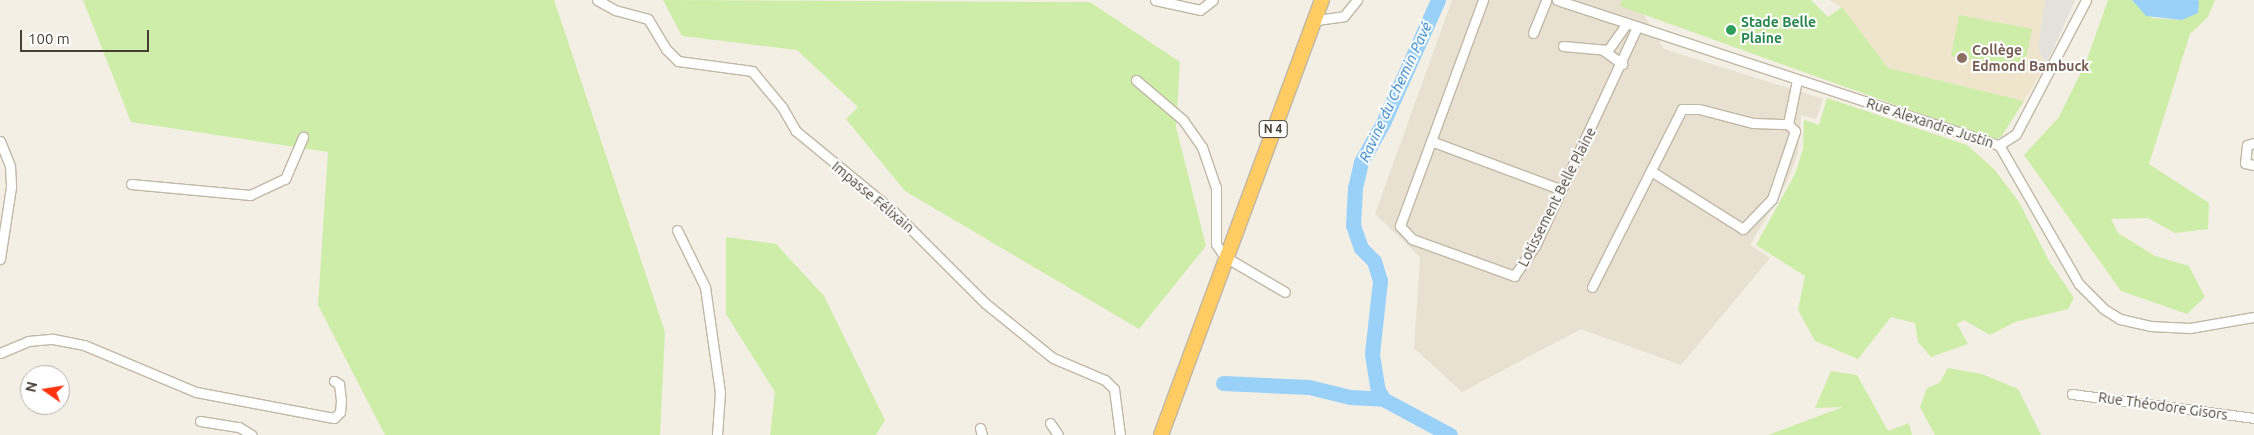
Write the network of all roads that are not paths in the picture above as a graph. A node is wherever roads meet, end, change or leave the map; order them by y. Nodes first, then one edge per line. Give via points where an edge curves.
1 (598, 0) edge
2 (1155, 0) edge
3 (1213, 0) edge
4 (1318, 0) edge
5 (1322, 0) edge
6 (1357, 0) edge
7 (1483, 0) edge
8 (1546, 0) edge
9 (1557, 0) edge
10 (2086, 0) edge
11 (1317, 20) junction
12 (1626, 23) junction
13 (1637, 27) junction
14 (1533, 33) dead end
15 (1563, 46) dead end
16 (1603, 50) junction
17 (1622, 64) junction
18 (1136, 80) dead end
19 (1797, 80) junction
20 (1788, 124) junction
21 (303, 137) dead end
22 (0, 141) edge
23 (1430, 141) junction
24 (2254, 144) edge
25 (1999, 145) junction
26 (2254, 165) edge
27 (1651, 171) junction
28 (131, 184) dead end
29 (1560, 189) junction
30 (677, 230) dead end
31 (1226, 257) junction
32 (0, 259) edge
33 (1592, 287) dead end
34 (1285, 292) dead end
35 (2254, 317) edge
36 (0, 353) edge
37 (334, 380) dead end
38 (2072, 394) dead end
39 (2254, 418) edge
40 (200, 421) dead end
41 (1050, 423) dead end
42 (252, 435) edge
43 (717, 435) edge
44 (1058, 435) edge
45 (1120, 435) edge
46 (1159, 435) edge

1 - 45 street, Impasse Félixain via 616,10 648,19 666,50 678,61 752,71 782,107 796,130 893,211 985,304 1053,358 1092,372 1114,389
2 - 3 street via 1200,10
4 - 31 highway, N 4
5 - 11 highway, N 4
6 - 11 street via 1344,16
7 - 23 street, Lotissement Belle Plaine
8 - 14 street
9 - 12 street, Rue Alexandre Justin
10 - 25 street via 2016,134
11 - 31 highway, N 4
12 - 13 street, Rue Alexandre Justin
12 - 16 street via 1620,36
13 - 17 street, Lotissement Belle Plaine
13 - 19 street, Rue Alexandre Justin
15 - 16 street
16 - 17 street
17 - 29 street, Lotissement Belle Plaine
18 - 31 street via 1183,120 1202,147 1216,188 1216,244
19 - 20 street
19 - 25 street, Rue Alexandre Justin
20 - 27 street via 1753,123 1699,109 1682,109
20 - 27 street via 1796,131 1772,199 1743,229
21 - 28 street via 286,178 250,195
22 - 32 street via 10,166 11,186
23 - 29 street
23 - 29 street, Lotissement Belle Plaine via 1400,226 1412,239 1514,276 1535,246
24 - 26 street via 2247,145 2245,163
25 - 35 street, Rue Alexandre Justin via 2079,284 2104,309 2120,319 2150,326 2190,328
27 - 33 street
30 - 43 street via 705,286 720,392
31 - 34 street
31 - 46 highway, N 4
36 - 37 street via 28,341 53,339 84,346 204,394 334,418 340,412 340,400 339,384
38 - 39 street, Rue Théodore Gisors
40 - 42 street via 239,427
41 - 44 street

